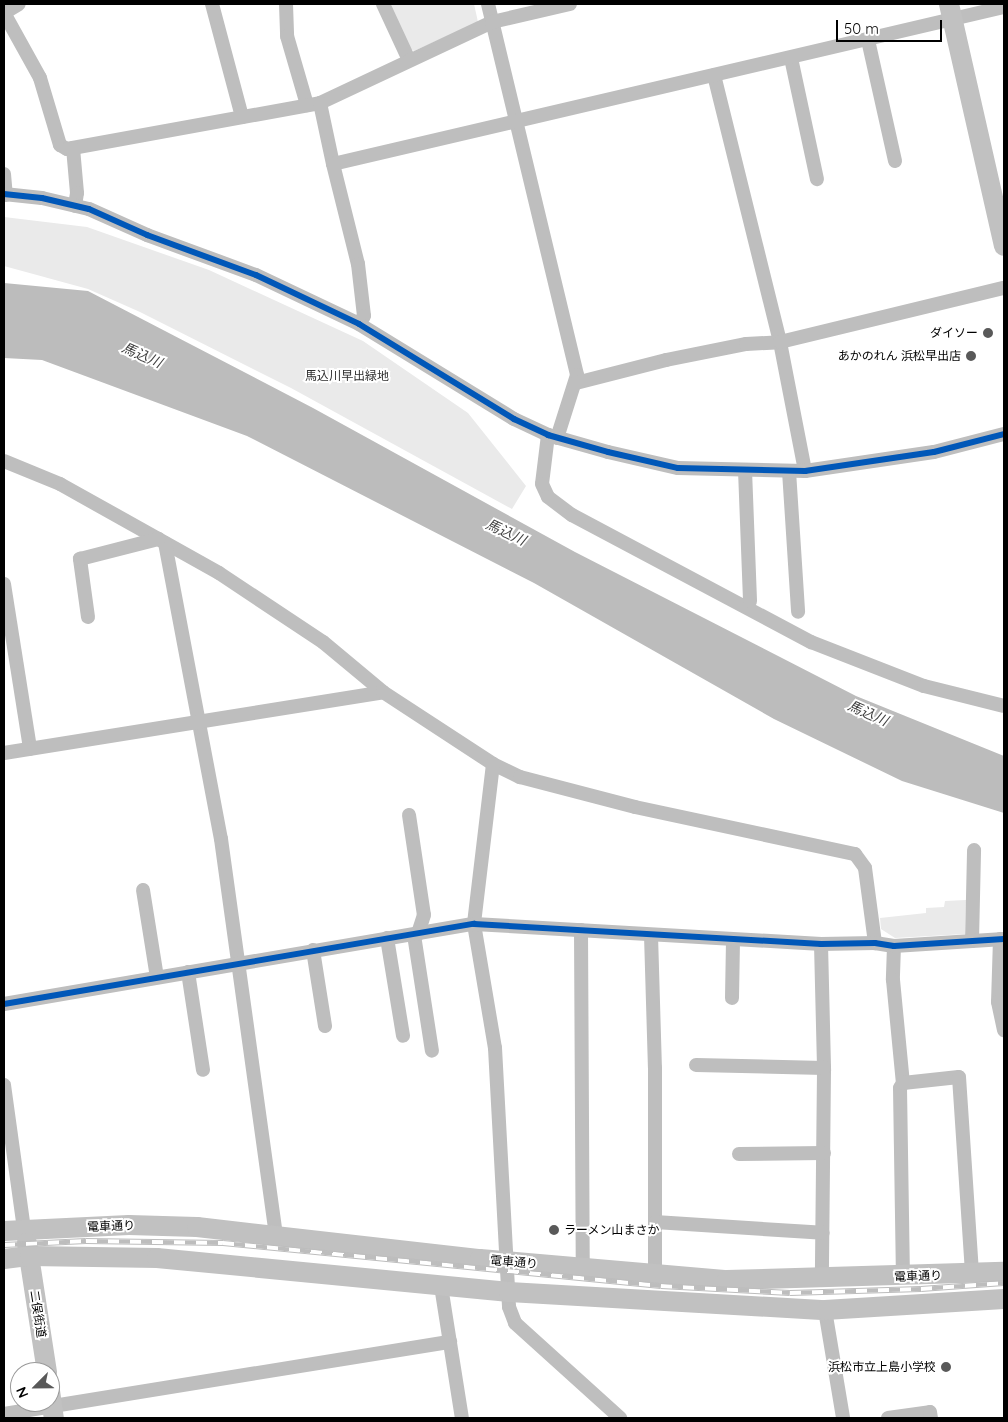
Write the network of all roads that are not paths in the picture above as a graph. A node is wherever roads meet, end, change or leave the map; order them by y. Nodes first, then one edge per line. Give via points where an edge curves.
1 (19, 4) edge
2 (212, 4) edge
3 (286, 4) edge
4 (383, 4) edge
5 (488, 4) edge
6 (570, 4) edge
7 (1004, 7) edge
8 (951, 12) edge
9 (4, 13) edge
10 (492, 22) junction
11 (868, 40) junction
12 (791, 58) junction
13 (408, 60) junction
14 (714, 75) junction
15 (314, 104) junction
16 (242, 117) junction
17 (516, 120) junction
18 (73, 148) junction
19 (895, 161) dead end
20 (334, 164) junction
21 (4, 174) edge
22 (817, 179) dead end
23 (5, 195) edge
24 (75, 206) junction
25 (1004, 246) edge
26 (1004, 288) edge
27 (359, 324) junction
28 (780, 342) junction
29 (576, 383) junction
30 (1004, 434) edge
31 (553, 436) junction
32 (4, 461) edge
33 (746, 470) junction
34 (789, 471) junction
35 (805, 471) junction
36 (162, 541) junction
37 (4, 584) edge
38 (750, 601) dead end
39 (798, 612) dead end
40 (88, 617) dead end
41 (383, 692) junction
42 (1004, 706) edge
43 (201, 723) junction
44 (30, 749) junction
45 (4, 753) edge
46 (493, 764) junction
47 (409, 815) dead end
48 (974, 850) dead end
49 (143, 890) dead end
50 (474, 924) junction
51 (581, 930) junction
52 (416, 934) junction
53 (651, 936) junction
54 (387, 938) junction
55 (1002, 939) edge
56 (733, 941) junction
57 (972, 941) junction
58 (875, 943) junction
59 (821, 944) junction
60 (894, 946) junction
61 (314, 950) junction
62 (238, 963) junction
63 (188, 972) junction
64 (157, 977) junction
65 (732, 998) dead end
66 (4, 1004) edge
67 (325, 1026) dead end
68 (1004, 1030) edge
69 (403, 1036) dead end
70 (432, 1051) dead end
71 (696, 1065) dead end
72 (824, 1068) junction
73 (203, 1070) dead end
74 (903, 1083) junction
75 (4, 1085) edge
76 (7, 1125) edge
77 (824, 1152) junction
78 (739, 1154) dead end
79 (655, 1222) junction
80 (24, 1229) junction
81 (4, 1231) edge
82 (823, 1233) junction
83 (276, 1235) junction
84 (30, 1256) junction
85 (4, 1259) edge
86 (508, 1261) junction
87 (583, 1267) junction
88 (1004, 1272) edge
89 (655, 1273) junction
90 (972, 1274) junction
91 (903, 1276) junction
92 (822, 1278) junction
93 (441, 1286) junction
94 (509, 1292) junction
95 (1004, 1299) edge
96 (825, 1310) junction
97 (450, 1342) junction
98 (46, 1362) edge
99 (60, 1404) edge
100 (462, 1418) edge
101 (620, 1418) edge
102 (843, 1418) edge
103 (888, 1418) edge
104 (931, 1418) edge

1 - 9 street
2 - 16 street
3 - 15 street via 285,30
4 - 13 street
5 - 10 street
6 - 10 street
7 - 8 street
8 - 11 street
8 - 25 street
9 - 18 street via 46,91 60,145
10 - 13 street
10 - 17 street
11 - 12 street
11 - 19 street
12 - 14 street
12 - 22 street
13 - 15 street
14 - 17 street
14 - 28 street
15 - 16 street
15 - 20 street
16 - 18 street
17 - 20 street
17 - 29 street
18 - 24 street via 78,193
20 - 27 street via 358,264 364,316
21 - 23 street
23 - 24 street via 42,198
24 - 27 street via 256,275
26 - 28 street
27 - 31 street via 514,419
28 - 29 street via 746,344 666,360
28 - 35 street
29 - 31 street
30 - 35 street via 934,452
31 - 33 street via 678,468
31 - 42 street via 542,484 548,496 572,515 810,642 924,686
32 - 36 street via 60,484
33 - 34 street
33 - 38 street
34 - 35 street
34 - 39 street
36 - 40 street via 80,559
36 - 41 street via 323,642
36 - 43 street
37 - 44 street
41 - 43 street
41 - 46 street
43 - 44 street
43 - 62 street via 222,839
44 - 45 street
46 - 50 street
46 - 58 street via 520,777 594,798 767,838 855,854 865,868
47 - 52 street via 424,915
48 - 57 street
49 - 64 street
50 - 51 street
50 - 52 street
50 - 86 street via 495,1048
51 - 53 street
51 - 87 street
52 - 54 street
52 - 70 street
53 - 56 street
53 - 79 street
54 - 61 street
54 - 69 street
55 - 57 street
55 - 68 street via 998,1002
56 - 59 street
56 - 65 street
57 - 60 street
58 - 59 street
58 - 60 street
59 - 72 street
60 - 74 street via 893,980
61 - 62 street
61 - 67 street
62 - 63 street
62 - 83 street
63 - 64 street
63 - 73 street
64 - 66 street
71 - 72 street
72 - 77 street
74 - 90 street via 959,1077
74 - 91 street via 900,1088
75 - 76 street
76 - 80 street
77 - 78 street
77 - 82 street
79 - 82 street
79 - 89 street
80 - 81 street
80 - 83 street, 電車通り via 130,1225
80 - 84 street, 二俣街道
82 - 92 street
83 - 86 street, 電車通り
84 - 85 street
84 - 93 street via 157,1258
84 - 98 street, 二俣街道
86 - 87 street, 電車通り
86 - 94 street
87 - 89 street, 電車通り
88 - 90 street, 電車通り
89 - 92 street, 電車通り via 727,1280
90 - 91 street, 電車通り
91 - 92 street, 電車通り
93 - 94 street
93 - 97 street
94 - 96 street
94 - 101 street via 509,1307 516,1323
95 - 96 street
96 - 102 street
97 - 99 street
97 - 100 street
103 - 104 street via 930,1412

